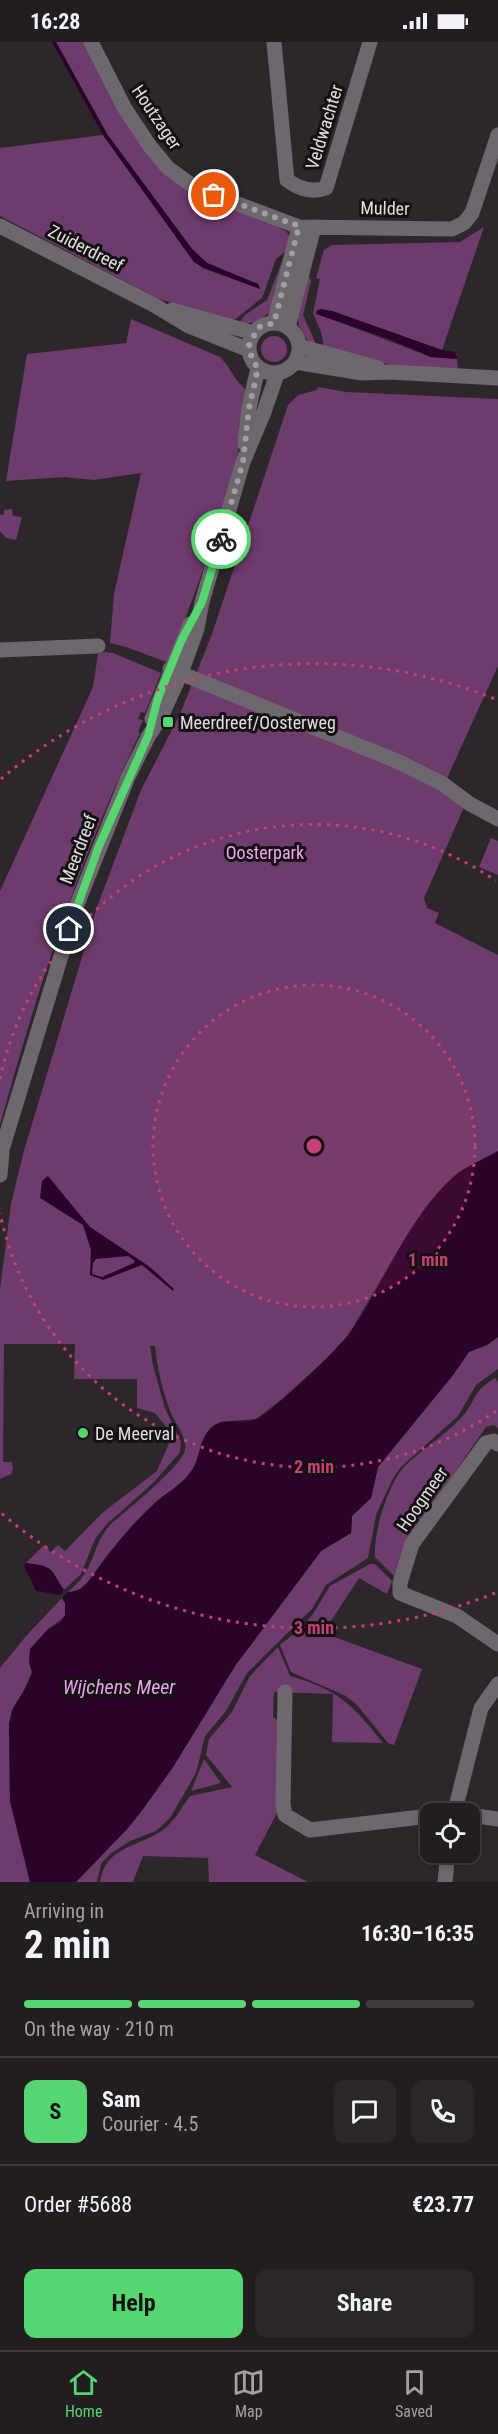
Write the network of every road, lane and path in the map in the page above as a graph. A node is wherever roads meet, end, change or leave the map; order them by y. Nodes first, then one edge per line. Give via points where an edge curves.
1 (90, 42) edge
2 (274, 42) edge
3 (370, 42) edge
4 (498, 135) edge
5 (0, 226) edge
6 (306, 227) junction
7 (154, 305) junction
8 (281, 325) junction
9 (254, 333) junction
10 (299, 346) junction
11 (249, 350) junction
12 (295, 362) junction
13 (258, 368) junction
14 (390, 372) junction
15 (276, 374) junction
16 (498, 378) edge
17 (243, 462) junction
18 (98, 646) dead end
19 (0, 650) edge
20 (176, 671) junction
21 (498, 819) edge
22 (1, 1154) edge
23 (0, 1175) edge
24 (498, 1444) edge
25 (498, 1644) edge
26 (498, 1684) edge
27 (285, 1692) dead end
28 (457, 1803) edge
29 (480, 1816) edge
30 (420, 1817) edge
31 (498, 1819) edge
32 (446, 1863) edge
33 (445, 1882) edge

1 - 6 street, Houtzager via 124,107 168,168 196,188
2 - 3 street, Veldwachter via 287,180 315,192 326,188
4 - 6 street, Mulder via 472,213 452,229
5 - 7 street, Zuiderdreef
6 - 8 street
7 - 9 street, Zuiderdreef
7 - 11 street, Zuiderdreef via 189,326
8 - 9 street via 259,327
8 - 10 street via 297,338
9 - 11 street
10 - 12 street
10 - 14 street
11 - 13 street
12 - 14 street via 344,371
12 - 15 street
13 - 15 street
13 - 17 street, Meerdreef
14 - 16 street
15 - 17 street, Meerdreef
17 - 20 street, Meerdreef via 197,629
18 - 19 street
20 - 21 street via 399,762
20 - 22 street, Meerdreef via 161,717 148,736 76,907
22 - 23 street, Meerdreef
24 - 25 street, Hoogmeer via 486,1443 412,1544 400,1583 400,1593 457,1616
26 - 28 street via 481,1708
27 - 30 street via 285,1815 310,1830
29 - 31 street
32 - 33 street

